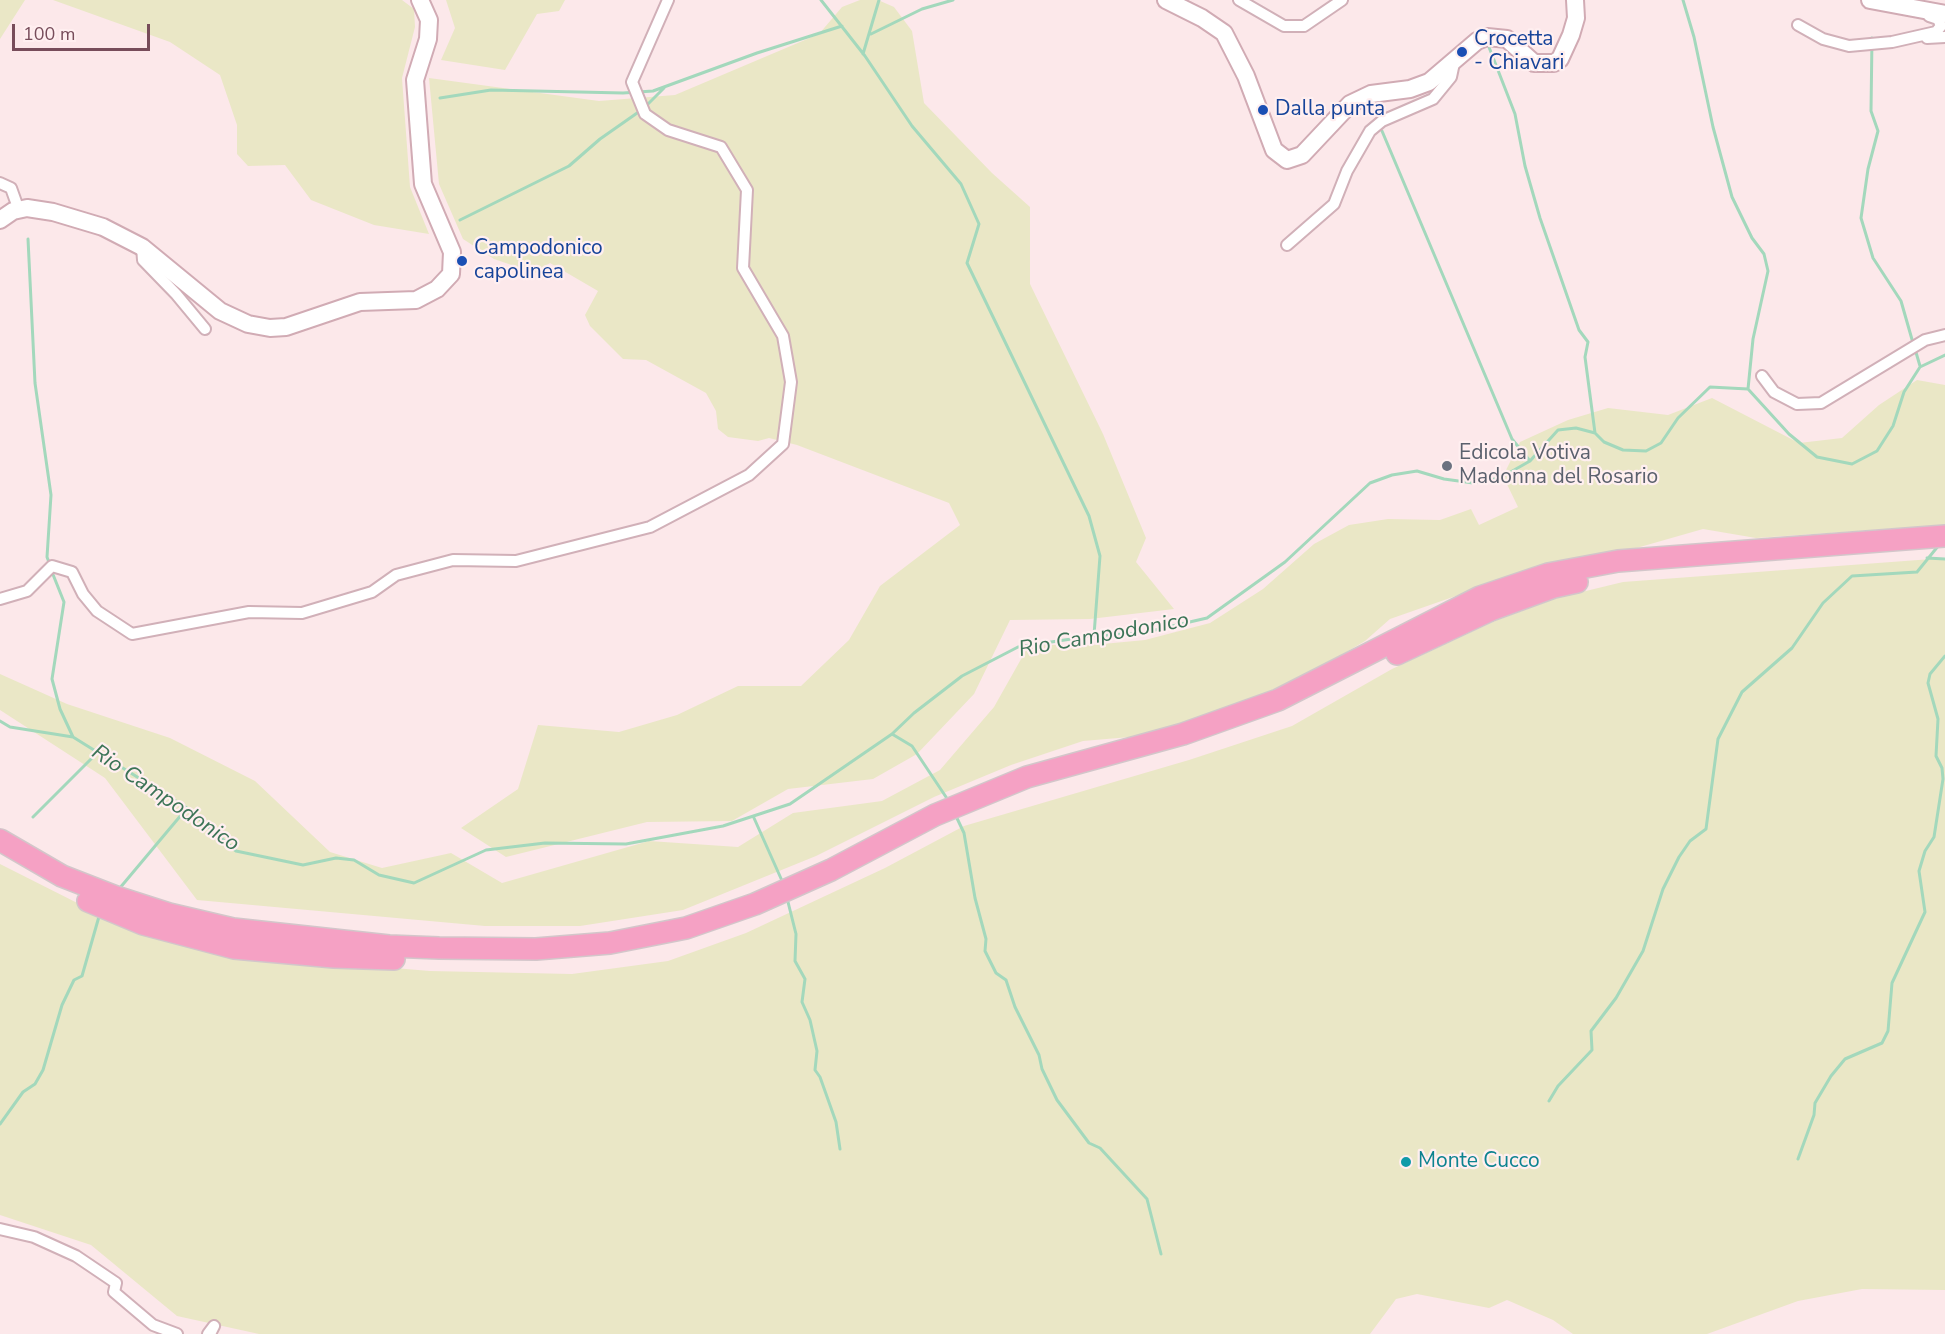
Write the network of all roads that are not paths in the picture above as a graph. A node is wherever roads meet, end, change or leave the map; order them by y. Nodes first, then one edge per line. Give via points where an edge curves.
1 (420, 0) edge
2 (668, 0) edge
3 (1166, 0) edge
4 (1239, 0) edge
5 (1342, 0) edge
6 (1575, 0) edge
7 (1870, 0) edge
8 (1918, 8) junction
9 (1945, 14) edge
10 (1798, 25) dead end
11 (1945, 37) edge
12 (1906, 38) junction
13 (1454, 63) junction
14 (0, 183) edge
15 (16, 202) dead end
16 (0, 220) edge
17 (1287, 245) dead end
18 (142, 247) junction
19 (205, 329) dead end
20 (1945, 335) edge
21 (1762, 376) dead end
22 (1945, 536) edge
23 (1945, 549) edge
24 (1731, 557) junction
25 (0, 599) edge
26 (0, 840) edge
27 (0, 855) edge
28 (389, 953) junction
29 (0, 1229) edge
30 (177, 1334) edge

1 - 18 street via 429,20 428,39 415,80 423,184 452,252 450,274 437,289 416,300 360,302 286,327 270,328 248,324 220,311
2 - 25 street via 632,82 645,114 668,130 721,147 747,190 743,268 783,336 791,382 783,444 749,475 650,527 516,561 453,560 396,575 372,592 302,613 249,612 132,634 98,611 83,594 72,572 52,566 27,591
3 - 13 street via 1224,33 1246,76 1274,150 1287,160 1302,155 1357,99 1429,82
4 - 5 street via 1284,26 1304,26
6 - 13 street via 1576,18 1571,35 1560,59 1554,63 1534,63 1507,39 1498,37 1477,41
7 - 8 street
8 - 9 street
8 - 12 street via 1919,13 1938,19 1941,26 1936,32
10 - 12 street via 1823,39 1849,46
11 - 12 street
13 - 17 street via 1451,77 1433,99 1382,121 1370,131 1334,204
14 - 15 street via 11,188
16 - 18 street via 27,208 52,212 103,227
18 - 19 street via 143,260
20 - 21 street via 1925,340 1821,403 1797,404 1774,392
22 - 24 highway
23 - 24 highway
24 - 28 highway via 1554,587 1491,610 1286,711 1189,747 981,802 833,876 688,933 507,955
26 - 28 highway via 62,876 170,914 233,929
27 - 28 highway via 62,890 143,924 234,948 334,957
29 - 30 street via 34,1237 76,1256 116,1283 114,1292 153,1325

